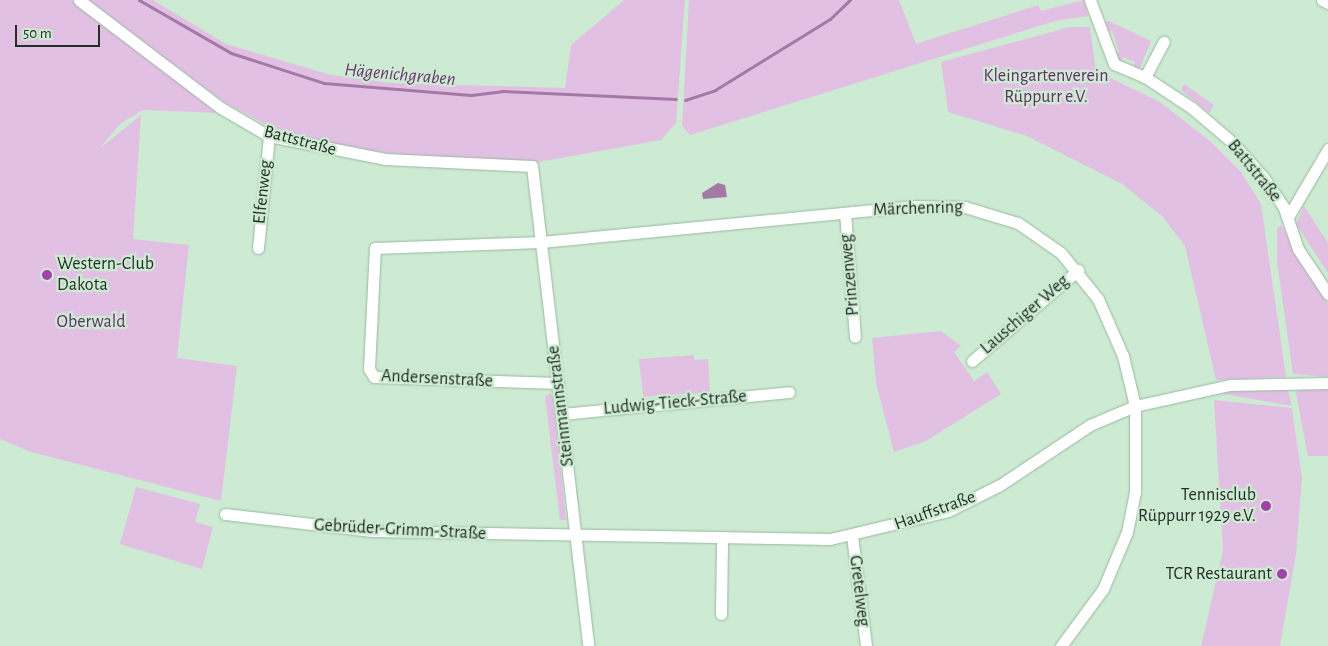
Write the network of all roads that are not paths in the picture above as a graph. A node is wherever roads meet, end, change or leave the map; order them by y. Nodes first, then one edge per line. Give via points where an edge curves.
1 (79, 0) edge
2 (1090, 0) edge
3 (1322, 0) edge
4 (1328, 3) edge
5 (1164, 42) dead end
6 (1145, 77) junction
7 (269, 136) junction
8 (1328, 149) edge
9 (532, 166) joint
10 (844, 213) junction
11 (1288, 217) junction
12 (541, 242) junction
13 (258, 248) dead end
14 (1078, 270) junction
15 (1328, 294) edge
16 (855, 337) dead end
17 (972, 361) dead end
18 (1328, 383) edge
19 (558, 384) junction
20 (789, 392) dead end
21 (1135, 406) junction
22 (562, 414) junction
23 (225, 514) dead end
24 (852, 536) junction
25 (577, 538) junction
26 (722, 540) junction
27 (721, 614) dead end
28 (588, 646) edge
29 (866, 646) edge
30 (1061, 646) edge

1 - 7 street, Battstraße via 221,108
2 - 6 street, Battstraße via 1109,59
3 - 4 street
5 - 6 street
6 - 11 street, Battstraße via 1192,108 1232,142 1264,178
7 - 9 street, Battstraße via 386,159
7 - 13 street, Elfenweg
8 - 11 street
9 - 12 street, Steinmannstraße
10 - 12 street, Märchenring
10 - 14 street, Märchenring via 947,205 977,209 1030,230
10 - 16 street, Prinzenweg
11 - 15 street, Battstraße via 1292,238
12 - 19 street, Steinmannstraße
12 - 19 street, Andersenstraße via 375,248 369,369 382,380
14 - 17 street, Lauschiger Weg
14 - 21 street, Märchenring via 1098,299 1117,339
18 - 21 street, Hauffstraße via 1230,385
19 - 22 street, Steinmannstraße
20 - 22 street, Ludwig-Tieck-Straße
21 - 24 street, Hauffstraße via 1090,425 976,498 930,517
21 - 30 street, Märchenring via 1138,456 1127,532 1103,589
22 - 25 street, Steinmannstraße
23 - 25 street, Gebrüder-Grimm-Straße via 337,530
24 - 26 street, Hauffstraße via 812,541
24 - 29 street, Gretelweg
25 - 26 street, Hauffstraße
25 - 28 street, Steinmannstraße
26 - 27 street

